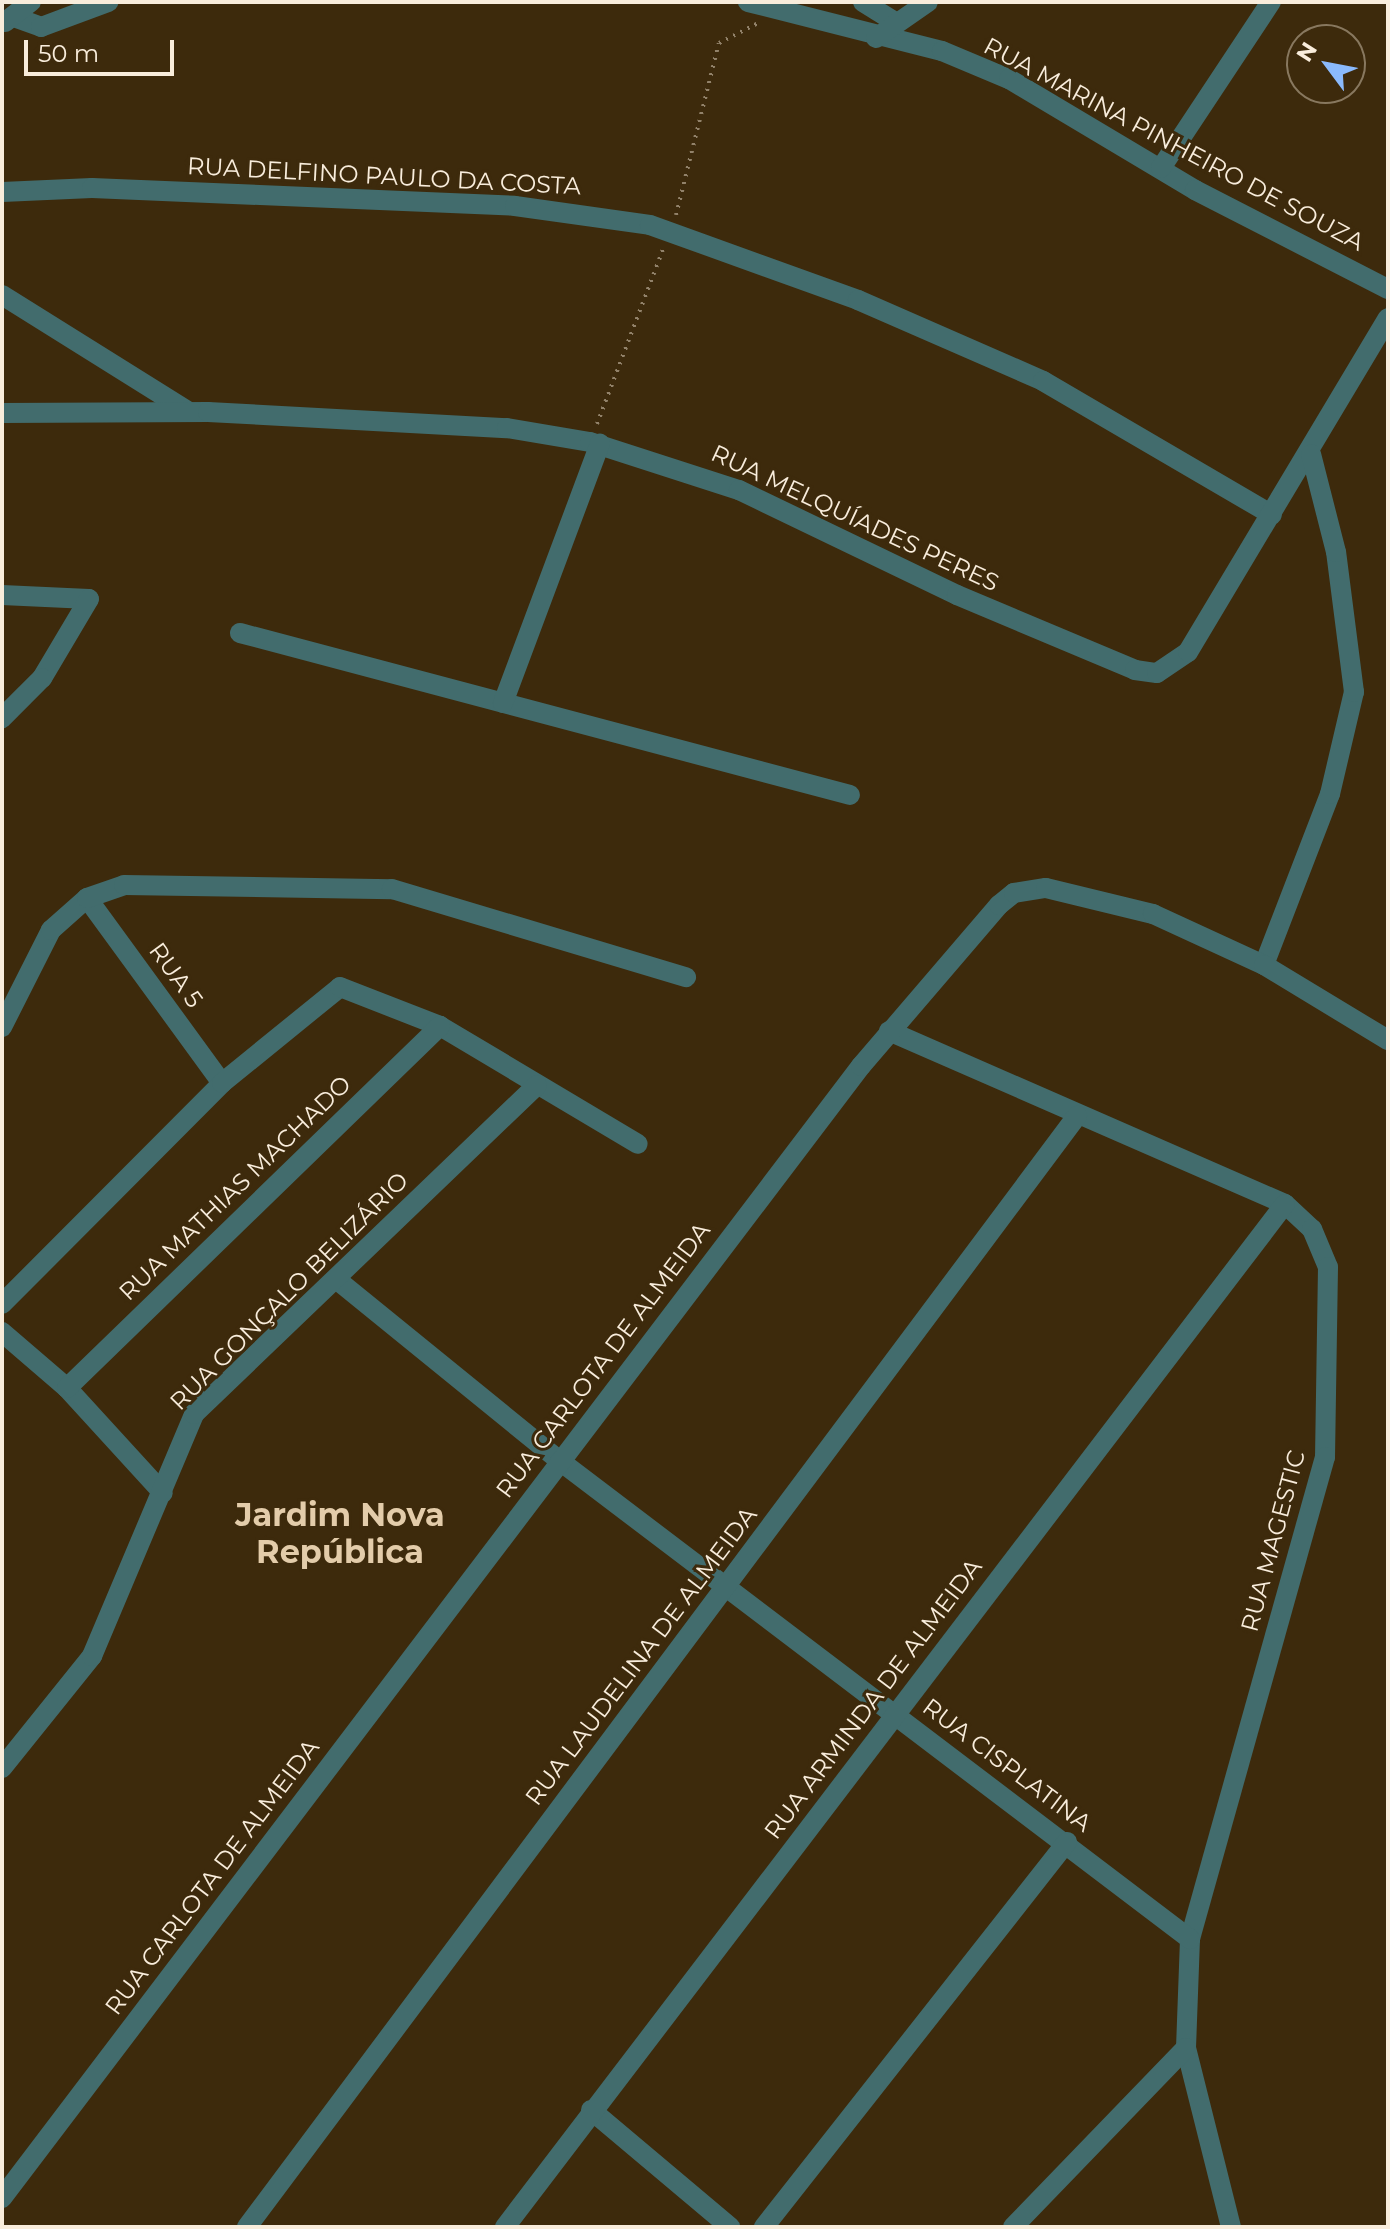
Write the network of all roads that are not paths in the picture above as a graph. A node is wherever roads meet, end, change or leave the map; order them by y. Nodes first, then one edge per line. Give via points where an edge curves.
1 (31, 2) edge
2 (108, 2) edge
3 (748, 2) edge
4 (801, 2) edge
5 (863, 2) edge
6 (928, 2) edge
7 (1271, 2) edge
8 (778, 8) junction
9 (8, 21) edge
10 (894, 21) junction
11 (876, 38) junction
12 (1161, 168) junction
13 (2, 192) edge
14 (1388, 289) edge
15 (2, 295) edge
16 (1388, 318) edge
17 (190, 412) junction
18 (2, 413) edge
19 (600, 444) junction
20 (1311, 454) junction
21 (1272, 515) junction
22 (2, 595) edge
23 (240, 633) dead end
24 (503, 703) junction
25 (2, 718) edge
26 (850, 795) dead end
27 (87, 898) junction
28 (1264, 965) junction
29 (686, 977) dead end
30 (440, 1026) junction
31 (2, 1027) edge
32 (889, 1031) junction
33 (1388, 1040) edge
34 (222, 1083) junction
35 (537, 1085) junction
36 (1077, 1116) junction
37 (638, 1144) dead end
38 (1285, 1204) junction
39 (336, 1279) junction
40 (2, 1304) edge
41 (2, 1332) edge
42 (67, 1388) junction
43 (560, 1461) junction
44 (163, 1493) junction
45 (725, 1587) junction
46 (897, 1714) junction
47 (2, 1768) edge
48 (1067, 1842) junction
49 (1190, 1939) junction
50 (1186, 2048) junction
51 (591, 2110) junction
52 (2, 2198) edge
53 (247, 2227) edge
54 (505, 2227) edge
55 (730, 2227) edge
56 (764, 2227) edge
57 (1013, 2227) edge
58 (1231, 2227) edge

1 - 9 street
2 - 9 street via 41,27
3 - 8 street, RUA MARINA PINHEIRO DE SOUZA
4 - 8 street
5 - 10 street
6 - 10 street
7 - 12 street
8 - 11 street, RUA MARINA PINHEIRO DE SOUZA
10 - 11 street
11 - 12 street, RUA MARINA PINHEIRO DE SOUZA via 942,51 1009,79
12 - 14 street, RUA MARINA PINHEIRO DE SOUZA
13 - 21 street, RUA DELFINO PAULO DA COSTA via 92,188 515,206 650,225 858,300 1043,381
15 - 17 street
16 - 20 street, RUA MELQUÍADES PERES
17 - 18 street, RUA MELQUÍADES PERES
17 - 19 street, RUA MELQUÍADES PERES via 507,428
19 - 21 street, RUA MELQUÍADES PERES via 739,490 957,595 1135,670 1157,673 1188,652
19 - 24 street
20 - 21 street, RUA MELQUÍADES PERES
20 - 28 street via 1341,580 1354,692 1330,794
22 - 25 street via 89,599 42,678
23 - 24 street
24 - 26 street
27 - 29 street via 124,885 392,889
27 - 31 street via 34,957
27 - 34 street, RUA 5
28 - 32 street, RUA CARLOTA DE ALMEIDA via 1153,914 1099,897 1026,889 999,905
28 - 33 street, RUA CARLOTA DE ALMEIDA
30 - 34 street via 364,991 326,991
30 - 35 street
30 - 42 street, RUA MATHIAS MACHADO
32 - 36 street, RUA MAGESTIC
32 - 43 street, RUA CARLOTA DE ALMEIDA
34 - 40 street
35 - 37 street
35 - 39 street, RUA GONÇALO BELIZÁRIO
36 - 38 street, RUA MAGESTIC
36 - 45 street, RUA LAUDELINA DE ALMEIDA
38 - 46 street, RUA ARMINDA DE ALMEIDA
38 - 49 street, RUA MAGESTIC via 1312,1229 1328,1267 1325,1457
39 - 43 street, RUA CISPLATINA
39 - 44 street, RUA GONÇALO BELIZÁRIO via 194,1414
41 - 42 street
42 - 44 street
43 - 45 street, RUA CISPLATINA
43 - 52 street, RUA CARLOTA DE ALMEIDA
44 - 47 street, RUA GONÇALO BELIZÁRIO via 92,1656
45 - 46 street, RUA CISPLATINA
45 - 53 street, RUA LAUDELINA DE ALMEIDA
46 - 48 street, RUA CISPLATINA
46 - 51 street, RUA ARMINDA DE ALMEIDA
48 - 49 street, RUA CISPLATINA
48 - 56 street
49 - 50 street, RUA MAGESTIC
50 - 57 street
50 - 58 street, RUA MAGESTIC
51 - 54 street, RUA ARMINDA DE ALMEIDA
51 - 55 street

